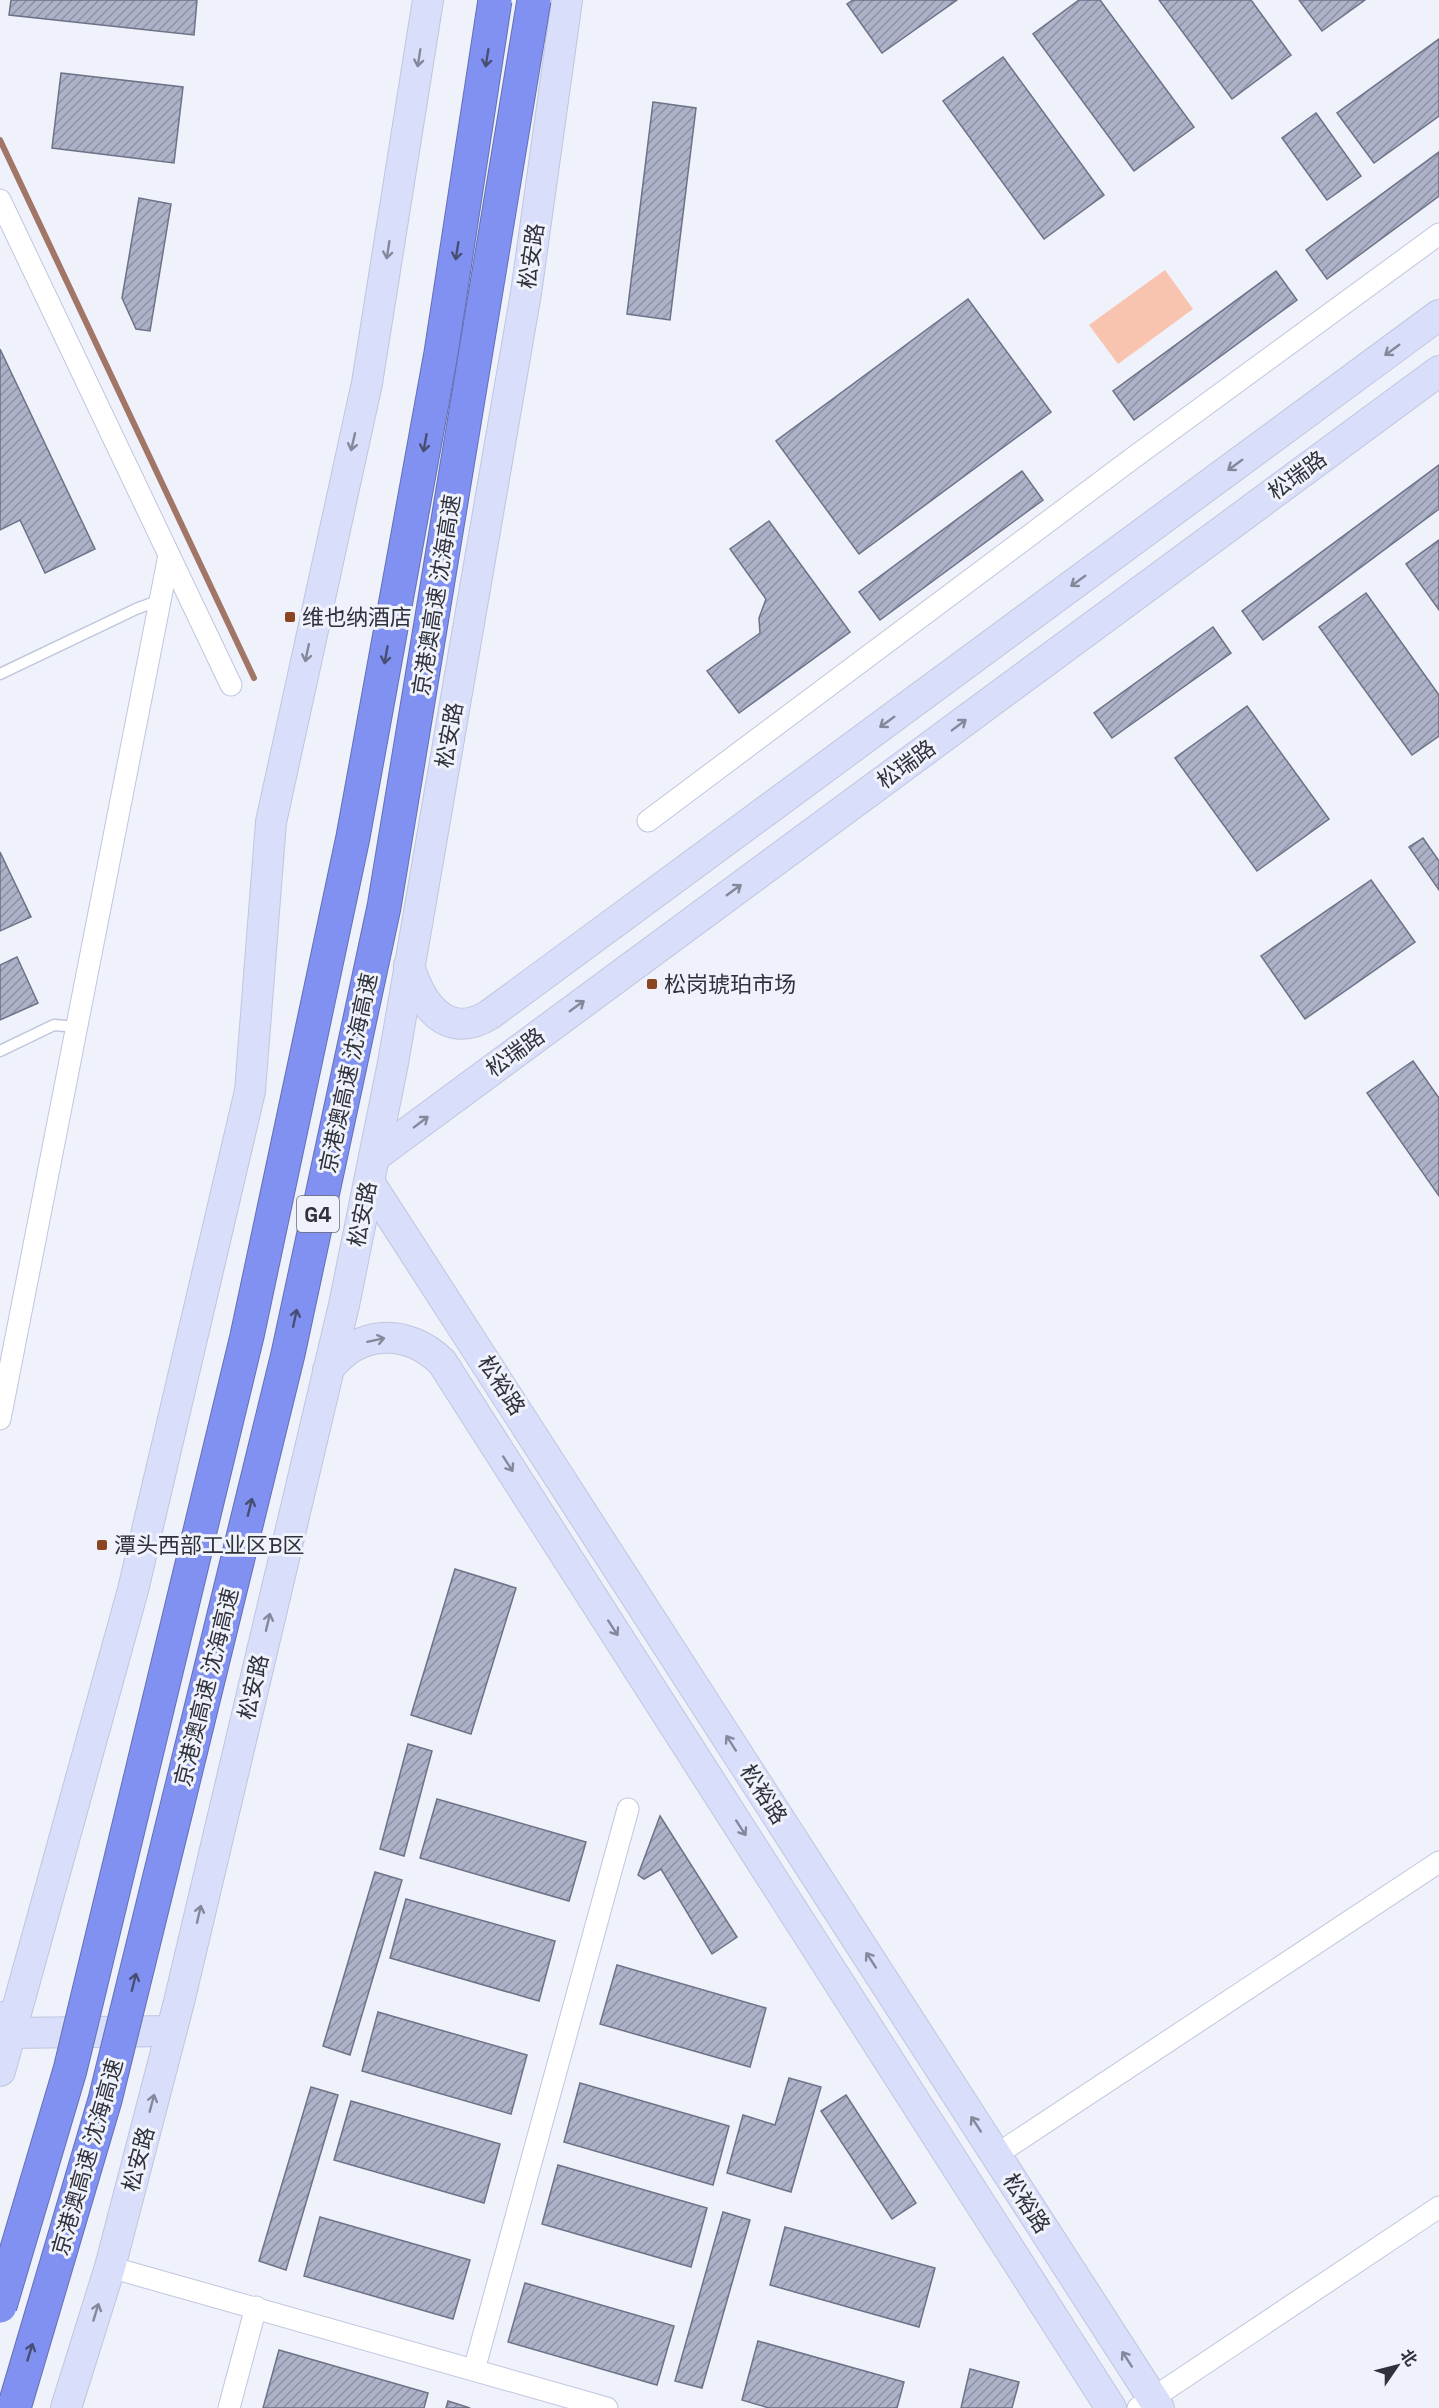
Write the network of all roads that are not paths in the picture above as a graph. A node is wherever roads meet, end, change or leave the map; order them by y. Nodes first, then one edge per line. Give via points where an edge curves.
1 (428, 0) edge
2 (495, 0) edge
3 (534, 0) edge
4 (567, 0) edge
5 (0, 200) edge
6 (1439, 234) edge
7 (1439, 315) edge
8 (1439, 371) edge
9 (169, 555) junction
10 (160, 600) junction
11 (0, 674) edge
12 (231, 685) dead end
13 (648, 821) dead end
14 (410, 965) junction
15 (77, 1027) junction
16 (0, 1051) edge
17 (371, 1169) junction
18 (328, 1370) junction
19 (0, 1419) edge
20 (628, 1809) dead end
21 (1439, 1862) edge
22 (5, 2025) edge
23 (171, 2031) junction
24 (0, 2071) edge
25 (996, 2155) junction
26 (1439, 2207) edge
27 (110, 2267) junction
28 (0, 2306) edge
29 (256, 2307) junction
30 (474, 2370) junction
31 (1150, 2405) edge
32 (14, 2408) edge
33 (66, 2408) edge
34 (229, 2408) edge
35 (607, 2408) edge
36 (1111, 2408) edge

1 -> 22 street via 367,383 271,822 250,1091 133,1590
2 -> 28 highway, 京港澳高速 沈海高速 / G4, bridge via 441,353 353,837 247,1336 70,2070
32 -> 3 highway, 京港澳高速 沈海高速 / G4, bridge via 105,2100 290,1342 384,907
4 - 14 street, 松安路 via 526,293
5 - 9 street
6 - 13 street
7 -> 14 street, 松瑞路 via 489,1015 468,1025 449,1023 431,1008
17 -> 8 street, 松瑞路
9 - 10 street
9 - 12 street
10 - 11 lane
10 - 15 street
14 - 17 street, 松安路
15 - 16 lane via 54,1025
15 - 19 street
17 - 18 street, 松安路
25 -> 17 street, 松裕路
23 -> 18 street, 松安路
18 -> 36 street, 松裕路 via 349,1350 372,1340 393,1337 418,1344 442,1362
20 - 30 street
21 - 25 street
22 - 23 street
22 - 24 street
27 -> 23 street, 松安路
31 -> 25 street, 松裕路
26 - 31 street
27 - 29 street
33 -> 27 street, 松安路
29 - 30 street
29 - 34 street
30 - 35 street

